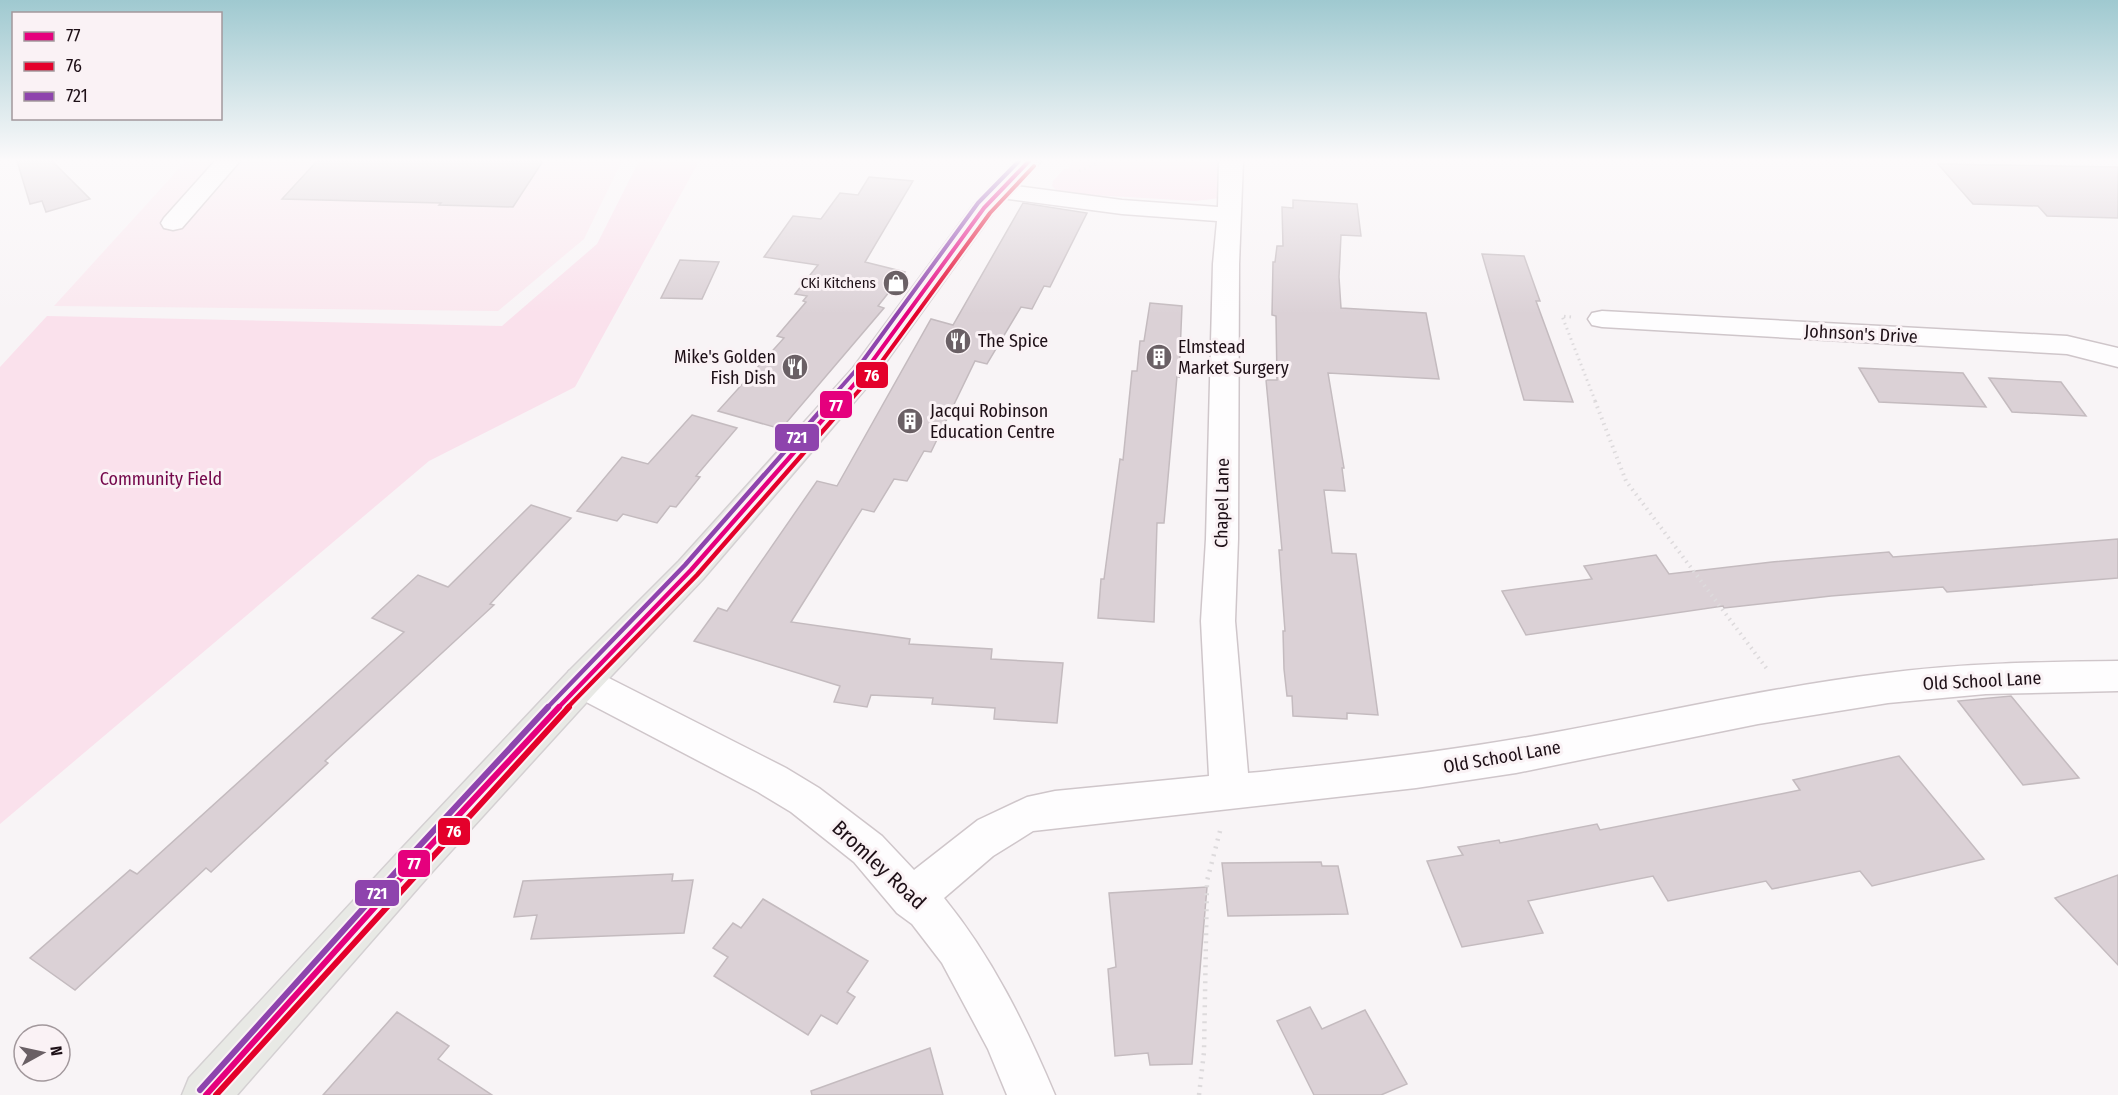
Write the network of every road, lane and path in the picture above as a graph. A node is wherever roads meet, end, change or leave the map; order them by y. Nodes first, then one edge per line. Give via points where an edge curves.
1 (183, 212) edge
2 (981, 212) edge
3 (1192, 212) edge
4 (1230, 215) joint
5 (173, 223) dead end
6 (1602, 319) joint
7 (2118, 358) edge
8 (2118, 676) edge
9 (582, 682) junction
10 (1792, 703) junction
11 (1230, 792) junction
12 (912, 899) junction
13 (206, 1095) edge
14 (1031, 1095) edge
15 (1199, 1095) edge

1 - 5 street
2 - 9 main road via 863,375 691,570
3 - 4 street
4 - 11 street, Chapel Lane via 1218,621
6 - 7 street, Johnson's Drive via 2067,345
6 - 10 path via 1562,316 1626,481
8 - 10 street, Old School Lane via 1945,681
9 - 12 street, Bromley Road via 805,800 868,849
9 - 13 main road
10 - 11 street, Old School Lane via 1469,764
11 - 12 street, Old School Lane via 1024,815 969,850
11 - 15 path via 1207,880 1204,1052
12 - 14 street, Bromley Road via 927,910 957,948 1004,1033

